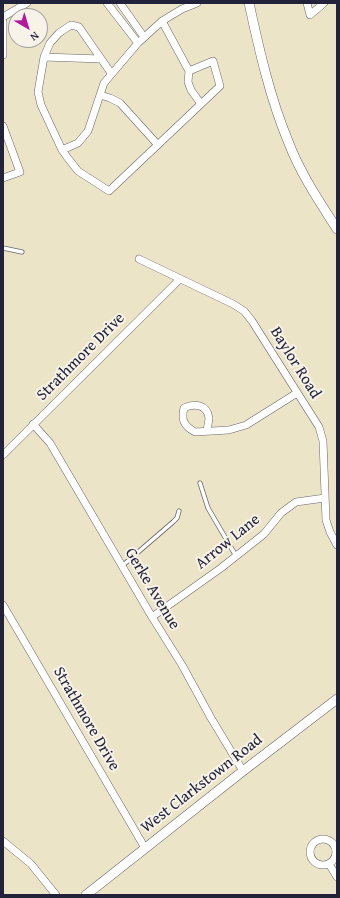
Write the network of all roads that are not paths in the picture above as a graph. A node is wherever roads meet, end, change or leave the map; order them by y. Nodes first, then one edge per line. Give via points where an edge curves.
1 (27, 3) edge
2 (107, 3) edge
3 (120, 3) edge
4 (197, 3) edge
5 (249, 3) edge
6 (307, 3) edge
7 (324, 3) edge
8 (181, 6) edge
9 (3, 17) edge
10 (162, 21) junction
11 (3, 22) edge
12 (144, 37) junction
13 (138, 43) junction
14 (3, 55) edge
15 (44, 57) junction
16 (101, 59) junction
17 (189, 71) junction
18 (111, 73) junction
19 (100, 94) junction
20 (201, 104) junction
21 (3, 126) edge
22 (158, 145) junction
23 (62, 150) junction
24 (3, 178) edge
25 (337, 229) edge
26 (3, 248) edge
27 (22, 252) dead end
28 (139, 259) dead end
29 (180, 279) junction
30 (297, 393) junction
31 (33, 424) junction
32 (207, 431) dead end
33 (3, 455) edge
34 (200, 483) dead end
35 (325, 498) junction
36 (179, 511) dead end
37 (337, 545) edge
38 (236, 556) junction
39 (122, 566) junction
40 (3, 604) edge
41 (152, 618) junction
42 (337, 699) edge
43 (243, 771) junction
44 (3, 841) edge
45 (145, 848) junction
46 (329, 864) dead end
47 (337, 877) edge
48 (56, 895) edge
49 (86, 895) edge

1 - 9 street
2 - 13 street
3 - 12 street
4 - 8 street
5 - 25 street via 287,141 300,168
6 - 7 street via 310,15
8 - 10 street
10 - 12 street
10 - 17 street
11 - 14 street
12 - 13 street
13 - 18 street
15 - 16 street
15 - 16 street via 50,43 71,25 79,27
15 - 23 street via 38,92
16 - 18 street
17 - 20 street via 188,82
17 - 20 street via 214,61 220,86
18 - 19 street
19 - 22 street via 120,104
19 - 23 street via 88,131 78,143
20 - 22 street
21 - 24 street via 20,172
22 - 23 street via 109,191 78,171
26 - 27 lane
28 - 29 street, Baylor Road
29 - 30 street, Baylor Road via 244,311
29 - 31 street, Strathmore Drive
30 - 32 street via 246,425 229,430
30 - 35 street, Baylor Road via 319,427 323,441
31 - 33 street, Strathmore Drive
31 - 39 street, Gerke Avenue via 50,443
34 - 38 lane via 208,508
35 - 37 street, Baylor Road via 326,520
35 - 38 street, Arrow Lane via 296,502 281,513 264,534
36 - 39 lane via 173,522
38 - 41 street, Arrow Lane
39 - 41 street, Gerke Avenue
40 - 45 street, Strathmore Drive
41 - 43 street, Gerke Avenue
42 - 43 street, West Clarkstown Road
43 - 45 street, West Clarkstown Road
44 - 48 street via 31,864
45 - 49 street, West Clarkstown Road
46 - 47 street

